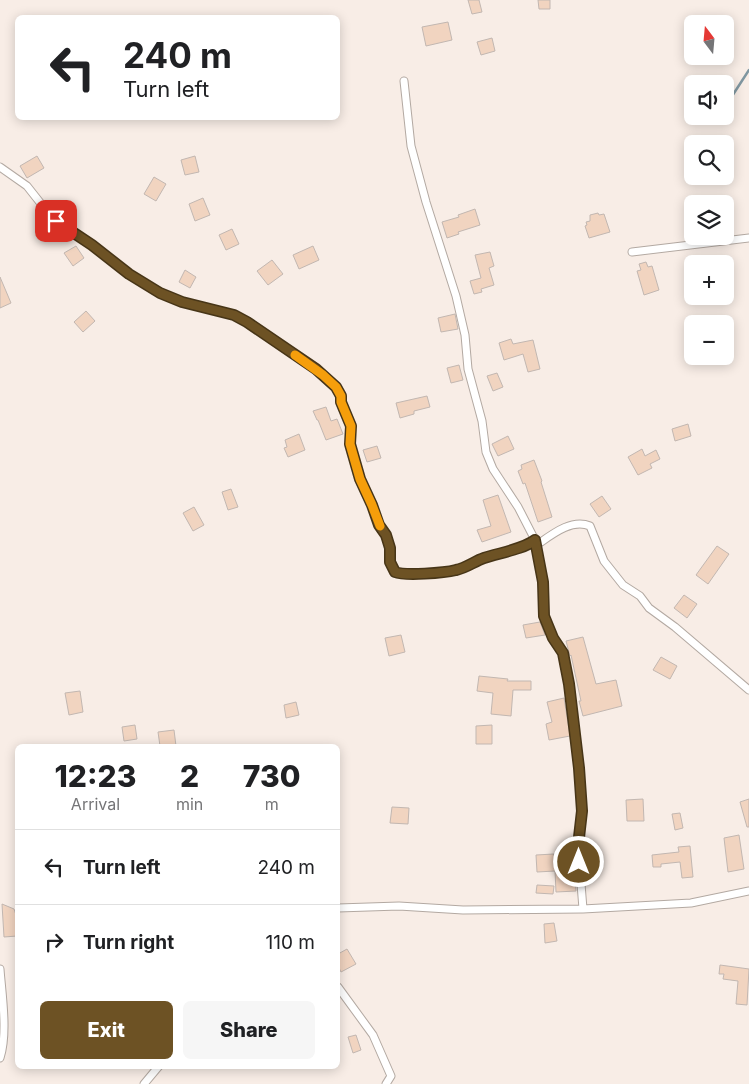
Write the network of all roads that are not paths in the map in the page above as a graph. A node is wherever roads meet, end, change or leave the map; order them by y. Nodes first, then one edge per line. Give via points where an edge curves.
1 (404, 81) dead end
2 (0, 168) edge
3 (749, 238) edge
4 (632, 252) dead end
5 (535, 540) junction
6 (749, 690) edge
7 (749, 891) edge
8 (340, 908) edge
9 (583, 909) junction
10 (0, 969) edge
11 (340, 990) edge
12 (0, 1058) edge
13 (156, 1069) edge
14 (144, 1084) edge
15 (386, 1084) edge

1 - 5 street via 411,146 456,296 486,452 492,469 518,507
2 - 5 street via 27,186 43,210 56,221 160,293 234,315 316,369 336,387 351,426 350,444 360,479 386,535 395,572 457,570
3 - 4 street
5 - 6 street via 541,542 560,529 579,524 590,526 604,561 623,585
5 - 9 street via 543,582 544,616 563,653 569,684 582,811 578,846
7 - 9 street via 691,903
8 - 9 street
10 - 12 street via 3,1047
11 - 15 street via 373,1035 391,1076
13 - 14 street

